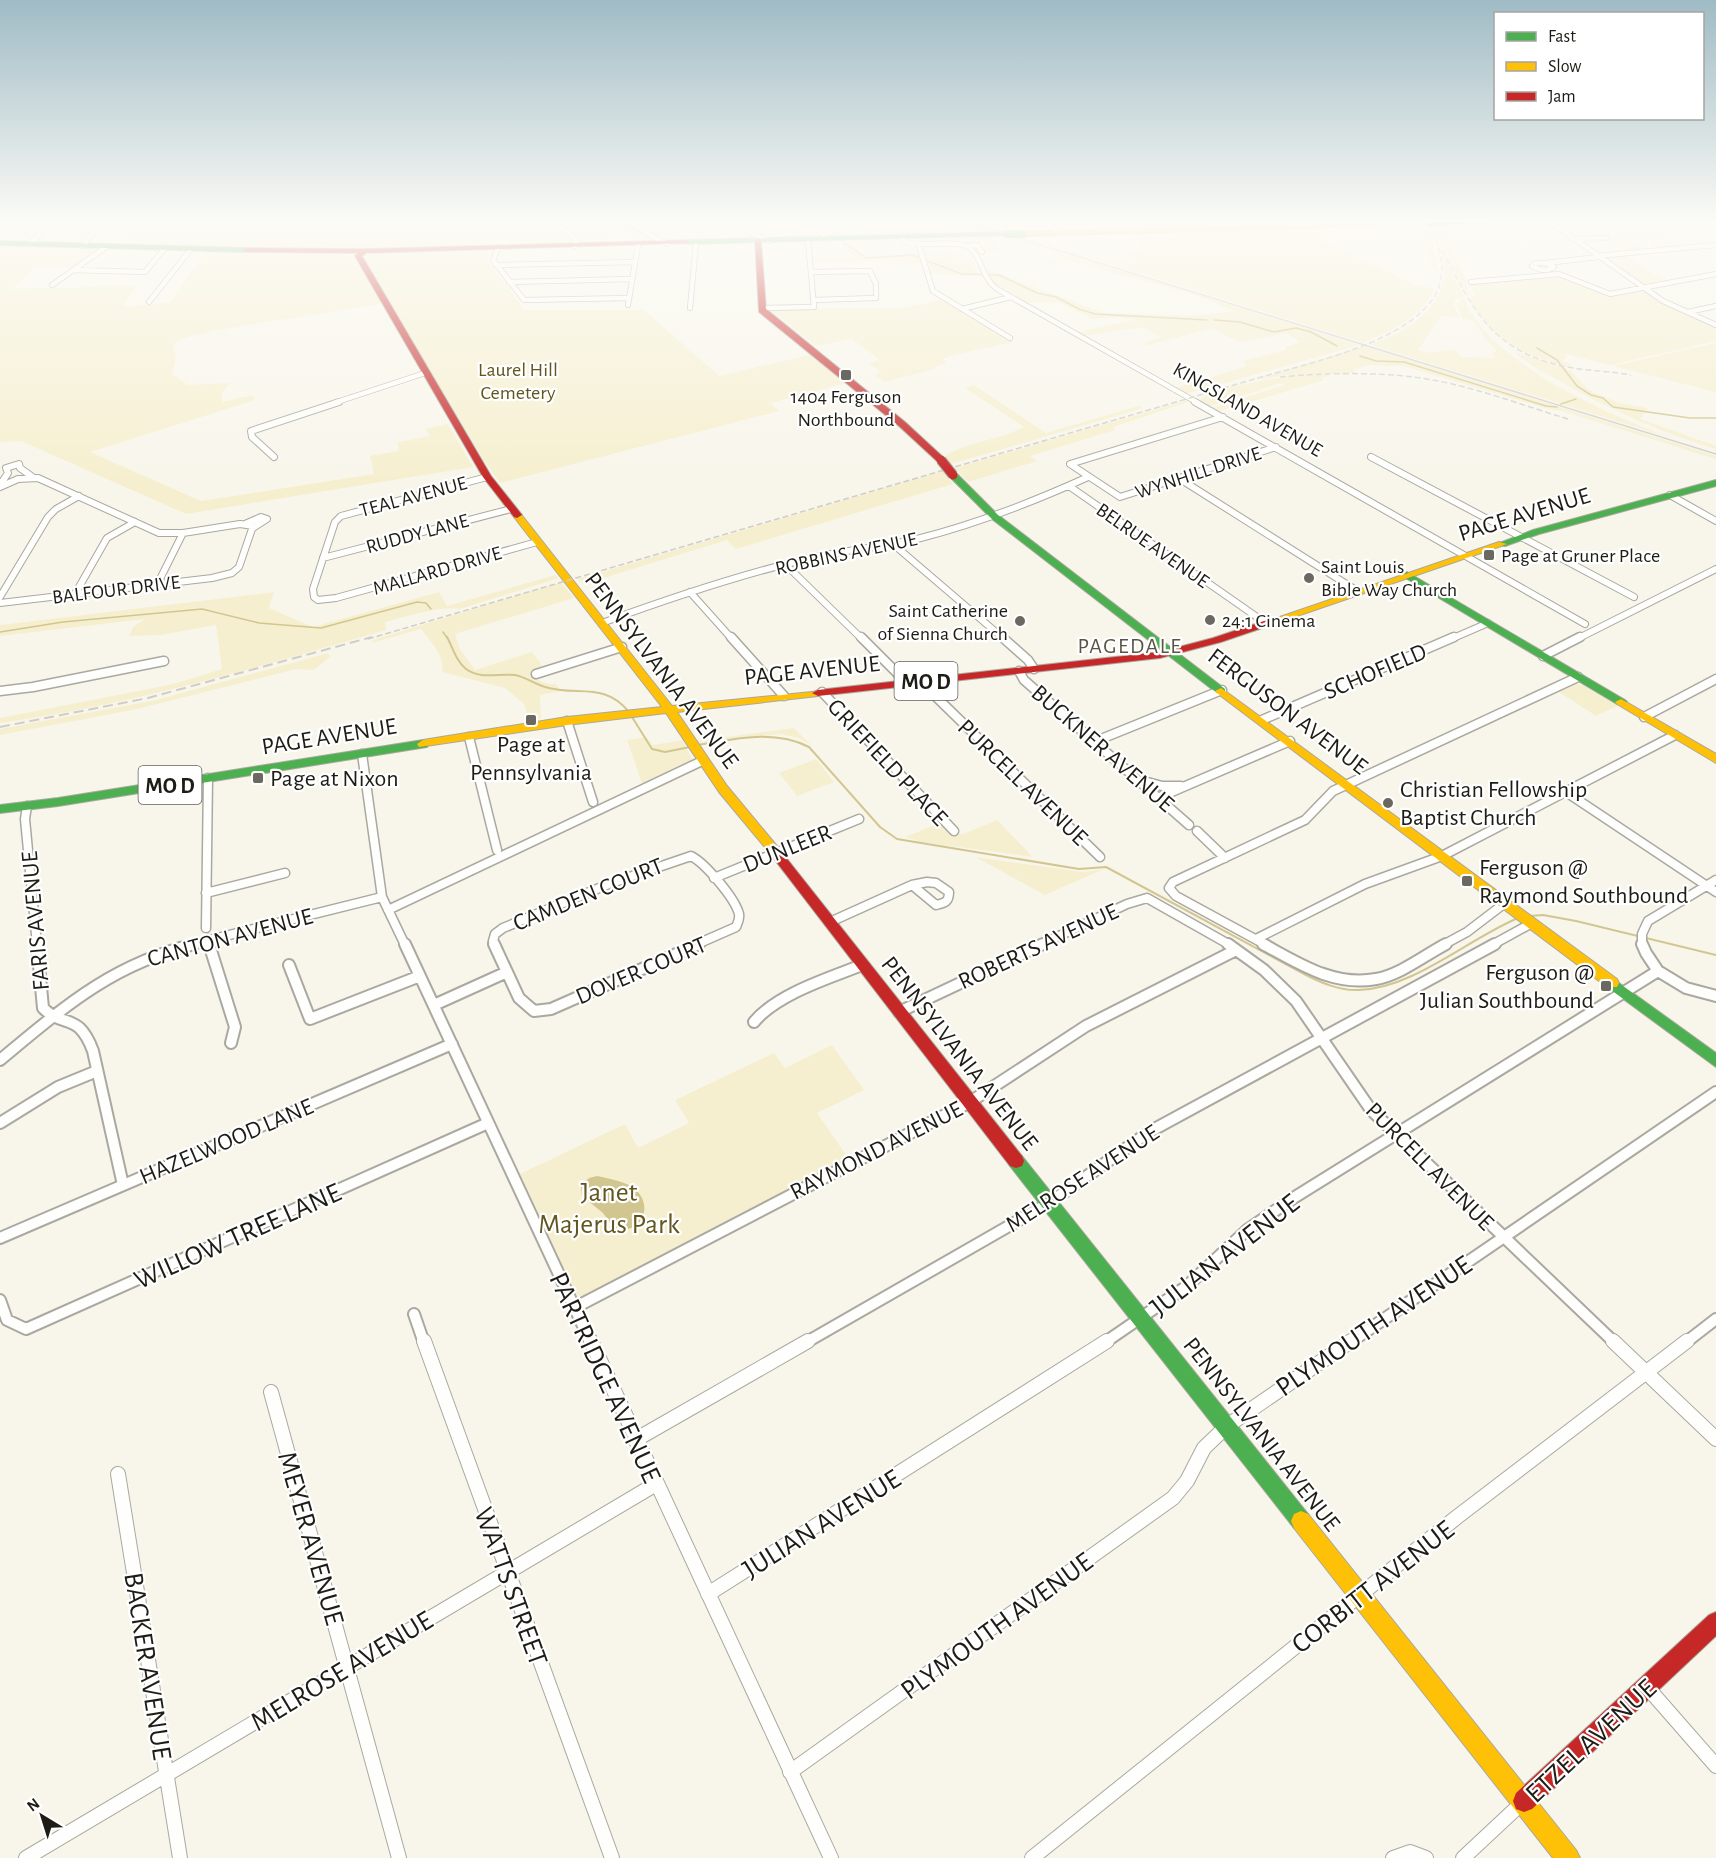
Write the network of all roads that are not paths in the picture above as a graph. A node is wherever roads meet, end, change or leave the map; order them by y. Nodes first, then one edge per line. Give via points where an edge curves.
1 (390, 308) edge
2 (761, 308) joint
3 (777, 308) edge
4 (967, 308) edge
5 (1030, 308) edge
6 (1678, 308) edge
7 (1708, 308) edge
8 (962, 309) joint
9 (1688, 312) junction
10 (1716, 325) edge
11 (1010, 338) dead end
12 (425, 373) junction
13 (1223, 417) junction
14 (1276, 447) junction
15 (274, 457) dead end
16 (1371, 457) dead end
17 (487, 477) junction
18 (1088, 477) junction
19 (34, 478) junction
20 (1180, 479) junction
21 (1716, 483) edge
22 (0, 486) edge
23 (1069, 486) junction
24 (1670, 495) junction
25 (79, 496) junction
26 (511, 509) junction
27 (995, 517) junction
28 (1716, 521) edge
29 (135, 522) junction
30 (183, 533) junction
31 (1520, 537) junction
32 (537, 542) junction
33 (893, 544) junction
34 (1465, 555) junction
35 (323, 558) junction
36 (786, 565) junction
37 (1716, 569) edge
38 (1407, 575) junction
39 (157, 585) junction
40 (690, 592) junction
41 (1359, 592) junction
42 (75, 594) junction
43 (0, 597) edge
44 (1634, 597) dead end
45 (336, 598) joint
46 (0, 603) edge
47 (602, 623) junction
48 (1488, 623) junction
49 (1267, 624) junction
50 (1585, 624) dead end
51 (622, 647) junction
52 (1172, 653) junction
53 (1543, 656) junction
54 (164, 661) dead end
55 (1034, 669) junction
56 (1018, 671) junction
57 (536, 674) dead end
58 (1578, 677) junction
59 (923, 681) junction
60 (1714, 682) edge
61 (903, 683) junction
62 (1222, 690) junction
63 (0, 691) edge
64 (822, 692) junction
65 (784, 696) junction
66 (669, 709) junction
67 (1644, 717) junction
68 (1262, 720) junction
69 (567, 721) junction
70 (1123, 730) junction
71 (1675, 735) junction
72 (469, 737) junction
73 (1096, 741) junction
74 (1290, 741) junction
75 (362, 754) junction
76 (1113, 758) junction
77 (1716, 759) edge
78 (702, 761) junction
79 (208, 778) junction
80 (1140, 780) junction
81 (1348, 784) junction
82 (1186, 786) junction
83 (1566, 792) junction
84 (1160, 797) junction
85 (592, 802) dead end
86 (27, 806) junction
87 (0, 809) edge
88 (859, 819) dead end
89 (954, 831) dead end
90 (497, 850) dead end
91 (775, 852) junction
92 (1442, 856) junction
93 (1100, 857) dead end
94 (1225, 858) junction
95 (285, 873) dead end
96 (714, 878) junction
97 (1716, 880) edge
98 (912, 885) dead end
99 (1706, 886) junction
100 (1716, 892) edge
101 (206, 893) junction
102 (382, 897) junction
103 (1147, 898) joint
104 (1505, 903) junction
105 (388, 910) junction
106 (1526, 919) junction
107 (830, 922) junction
108 (206, 928) dead end
109 (208, 939) junction
110 (1256, 939) junction
111 (1236, 950) junction
112 (289, 965) dead end
113 (862, 965) junction
114 (1658, 971) junction
115 (507, 972) junction
116 (420, 976) junction
117 (1624, 992) junction
118 (1716, 996) edge
119 (434, 1005) junction
120 (899, 1012) junction
121 (53, 1014) junction
122 (754, 1022) dead end
123 (1320, 1038) junction
124 (231, 1043) dead end
125 (452, 1044) junction
126 (0, 1060) edge
127 (1716, 1061) edge
128 (97, 1071) junction
129 (1716, 1092) edge
130 (970, 1102) junction
131 (0, 1123) edge
132 (488, 1123) junction
133 (1396, 1136) junction
134 (123, 1185) junction
135 (1049, 1203) junction
136 (1502, 1237) junction
137 (0, 1238) edge
138 (0, 1300) edge
139 (574, 1308) junction
140 (414, 1314) dead end
141 (1143, 1318) junction
142 (1716, 1319) edge
143 (1644, 1372) junction
144 (271, 1392) dead end
145 (1227, 1426) junction
146 (1716, 1439) edge
147 (635, 1440) junction
148 (118, 1473) dead end
149 (656, 1484) junction
150 (506, 1572) junction
151 (708, 1594) junction
152 (1360, 1595) junction
153 (1716, 1622) edge
154 (348, 1666) junction
155 (1647, 1687) junction
156 (1716, 1766) edge
157 (790, 1772) junction
158 (166, 1774) junction
159 (1524, 1802) junction
160 (26, 1858) edge
161 (180, 1858) edge
162 (399, 1858) edge
163 (612, 1858) edge
164 (831, 1858) edge
165 (1032, 1858) edge
166 (1393, 1858) edge
167 (1426, 1858) edge
168 (1463, 1858) edge
169 (1568, 1858) edge

1 - 12 street, PENNSYLVANIA AVENUE
2 - 3 street
2 - 27 street, FERGUSON AVENUE, bridge via 897,419
4 - 8 street
5 - 13 street, KINGSLAND AVENUE
6 - 9 street
7 - 9 street
8 - 11 street
9 - 10 street
12 - 15 street via 255,428 250,434
12 - 17 street, PENNSYLVANIA AVENUE
13 - 14 street, KINGSLAND AVENUE
13 - 18 street via 1070,464
14 - 20 street, WYNHILL DRIVE
14 - 34 street, KINGSLAND AVENUE
16 - 31 street
17 - 26 street, PENNSYLVANIA AVENUE
17 - 35 street, TEAL AVENUE via 341,516 335,522
18 - 20 street, WYNHILL DRIVE via 1120,497
18 - 23 street, ROBBINS AVENUE
19 - 22 street
19 - 22 street via 15,463 6,468 8,473
19 - 25 street
20 - 41 street
21 - 24 street, PAGE AVENUE / MO D
23 - 27 street, ROBBINS AVENUE
23 - 49 street, BELRUE AVENUE
24 - 28 street
24 - 31 street, PAGE AVENUE / MO D
25 - 29 street
25 - 43 street via 48,517
26 - 32 street, PENNSYLVANIA AVENUE
26 - 35 street, RUDDY LANE
27 - 33 street, ROBBINS AVENUE
27 - 52 street, FERGUSON AVENUE
29 - 30 street via 159,533
29 - 42 street via 107,538
30 - 39 street
30 - 39 street, BALFOUR DRIVE via 250,525 239,567 232,573
31 - 34 street, PAGE AVENUE / MO D
31 - 44 street
32 - 45 street, MALLARD DRIVE
32 - 47 street, PENNSYLVANIA AVENUE
33 - 36 street, ROBBINS AVENUE
33 - 55 street
34 - 38 street, PAGE AVENUE / MO D
34 - 50 street, KINGSLAND AVENUE
35 - 45 street, TEAL AVENUE via 314,597
36 - 40 street, ROBBINS AVENUE
36 - 61 street
37 - 53 street
38 - 41 street, PAGE AVENUE / MO D
38 - 48 street
39 - 42 street, BALFOUR DRIVE
40 - 47 street, ROBBINS AVENUE
40 - 65 street
41 - 49 street, PAGE AVENUE / MO D
42 - 46 street, BALFOUR DRIVE
47 - 51 street, PENNSYLVANIA AVENUE
48 - 53 street
48 - 68 street, SCHOFIELD
49 - 52 street, PAGE AVENUE / MO D
51 - 57 street
51 - 66 street, PENNSYLVANIA AVENUE
52 - 55 street, PAGE AVENUE / MO D
52 - 62 street, FERGUSON AVENUE
53 - 58 street
54 - 63 street
55 - 56 street, PAGE AVENUE / MO D
56 - 59 street, PAGE AVENUE / MO D
56 - 73 street, BUCKNER AVENUE
58 - 67 street
58 - 81 street
59 - 61 street, PAGE AVENUE / MO D
59 - 93 street, PURCELL AVENUE
60 - 67 street
61 - 64 street, PAGE AVENUE / MO D
62 - 68 street, FERGUSON AVENUE
62 - 70 street
64 - 65 street, PAGE AVENUE / MO D
64 - 89 street, GRIEFIELD PLACE
65 - 66 street, PAGE AVENUE / MO D
66 - 69 street, PAGE AVENUE / MO D
66 - 78 street, PENNSYLVANIA AVENUE
67 - 71 street
68 - 74 street, FERGUSON AVENUE
69 - 72 street, PAGE AVENUE / MO D
69 - 85 street
70 - 73 street
70 - 76 street via 1113,737
71 - 77 street
71 - 83 street
72 - 75 street, PAGE AVENUE / MO D
72 - 90 street
73 - 76 street, BUCKNER AVENUE
74 - 81 street, FERGUSON AVENUE
74 - 82 street
75 - 79 street, PAGE AVENUE / MO D
75 - 102 street, PARTRIDGE AVENUE
76 - 80 street, BUCKNER AVENUE
78 - 91 street, PENNSYLVANIA AVENUE
78 - 105 street
79 - 86 street, PAGE AVENUE / MO D
79 - 101 street
80 - 82 street via 1162,786
80 - 84 street, BUCKNER AVENUE
81 - 92 street, FERGUSON AVENUE
81 - 94 street via 1328,795 1305,820
82 - 84 street
83 - 92 street
83 - 99 street
84 - 94 street, BUCKNER AVENUE
86 - 87 street, PAGE AVENUE / MO D
86 - 121 street, FARIS AVENUE via 25,819 43,1008
88 - 91 street, DUNLEER
91 - 96 street, DUNLEER
91 - 107 street, PENNSYLVANIA AVENUE
92 - 104 street, FERGUSON AVENUE
92 - 110 street via 1365,884
94 - 110 street via 1173,882 1169,888 1176,896
95 - 101 street
96 - 115 street, CAMDEN COURT via 694,857 680,858 503,928 493,941
96 - 115 street, DOVER COURT via 739,912 740,920 731,931 551,1009 529,1008 519,998
97 - 99 street
98 - 107 street
99 - 100 street
99 - 114 street via 1642,928 1644,952
101 - 108 street
102 - 105 street, PARTRIDGE AVENUE
102 - 109 street, CANTON AVENUE
103 - 111 street, PURCELL AVENUE
103 - 120 street, ROBERTS AVENUE
104 - 106 street, FERGUSON AVENUE
104 - 110 street via 1467,932 1376,979 1326,975
105 - 116 street, PARTRIDGE AVENUE
106 - 117 street, FERGUSON AVENUE
106 - 123 street, MELROSE AVENUE via 1340,1030
107 - 113 street, PENNSYLVANIA AVENUE
109 - 121 street, CANTON AVENUE via 140,962 96,984
109 - 124 street via 235,1027
111 - 123 street, PURCELL AVENUE via 1258,963 1289,992
111 - 130 street, RAYMOND AVENUE via 1086,1026
112 - 116 street via 310,1019
113 - 120 street, PENNSYLVANIA AVENUE
113 - 122 street via 773,1005
114 - 117 street, JULIAN AVENUE
114 - 118 street via 1686,988
115 - 119 street
116 - 119 street, PARTRIDGE AVENUE
117 - 127 street, FERGUSON AVENUE
117 - 133 street, JULIAN AVENUE
119 - 125 street, PARTRIDGE AVENUE
120 - 130 street, PENNSYLVANIA AVENUE
121 - 126 street, CANTON AVENUE
121 - 128 street, FARIS AVENUE via 79,1026 92,1047
123 - 133 street, PURCELL AVENUE via 1356,1091
123 - 135 street, MELROSE AVENUE via 1149,1132
125 - 132 street, PARTRIDGE AVENUE
125 - 134 street, HAZELWOOD LANE
128 - 131 street via 51,1091
128 - 134 street, FARIS AVENUE
129 - 136 street, PLYMOUTH AVENUE
130 - 135 street, PENNSYLVANIA AVENUE
130 - 139 street, RAYMOND AVENUE
132 - 138 street, WILLOW TREE LANE via 26,1329 6,1320
132 - 139 street, PARTRIDGE AVENUE
133 - 136 street, PURCELL AVENUE
133 - 141 street, JULIAN AVENUE via 1264,1217 1187,1286
134 - 137 street, HAZELWOOD LANE
135 - 141 street, PENNSYLVANIA AVENUE
135 - 147 street, MELROSE AVENUE
136 - 143 street, PURCELL AVENUE
136 - 145 street, PLYMOUTH AVENUE
139 - 147 street, PARTRIDGE AVENUE
140 - 150 street, WATTS STREET
141 - 145 street, PENNSYLVANIA AVENUE
141 - 151 street, JULIAN AVENUE
142 - 143 street, CORBITT AVENUE
143 - 146 street, PURCELL AVENUE
143 - 152 street, CORBITT AVENUE
144 - 154 street, MEYER AVENUE
145 - 152 street, PENNSYLVANIA AVENUE
145 - 157 street, PLYMOUTH AVENUE via 1204,1448 1173,1498
147 - 149 street, PARTRIDGE AVENUE
148 - 158 street, BACKER AVENUE
149 - 150 street, MELROSE AVENUE
149 - 151 street, PARTRIDGE AVENUE
150 - 154 street, MELROSE AVENUE
150 - 163 street, WATTS STREET
151 - 157 street, PARTRIDGE AVENUE
152 - 159 street, PENNSYLVANIA AVENUE
152 - 165 street, CORBITT AVENUE
153 - 155 street, ETZEL AVENUE
154 - 158 street, MELROSE AVENUE
154 - 162 street, MEYER AVENUE
155 - 156 street
155 - 159 street, ETZEL AVENUE
157 - 164 street, PARTRIDGE AVENUE
158 - 160 street, MELROSE AVENUE
158 - 161 street, BACKER AVENUE
159 - 168 street, ETZEL AVENUE
159 - 169 street, PENNSYLVANIA AVENUE
166 - 167 street via 1414,1851

